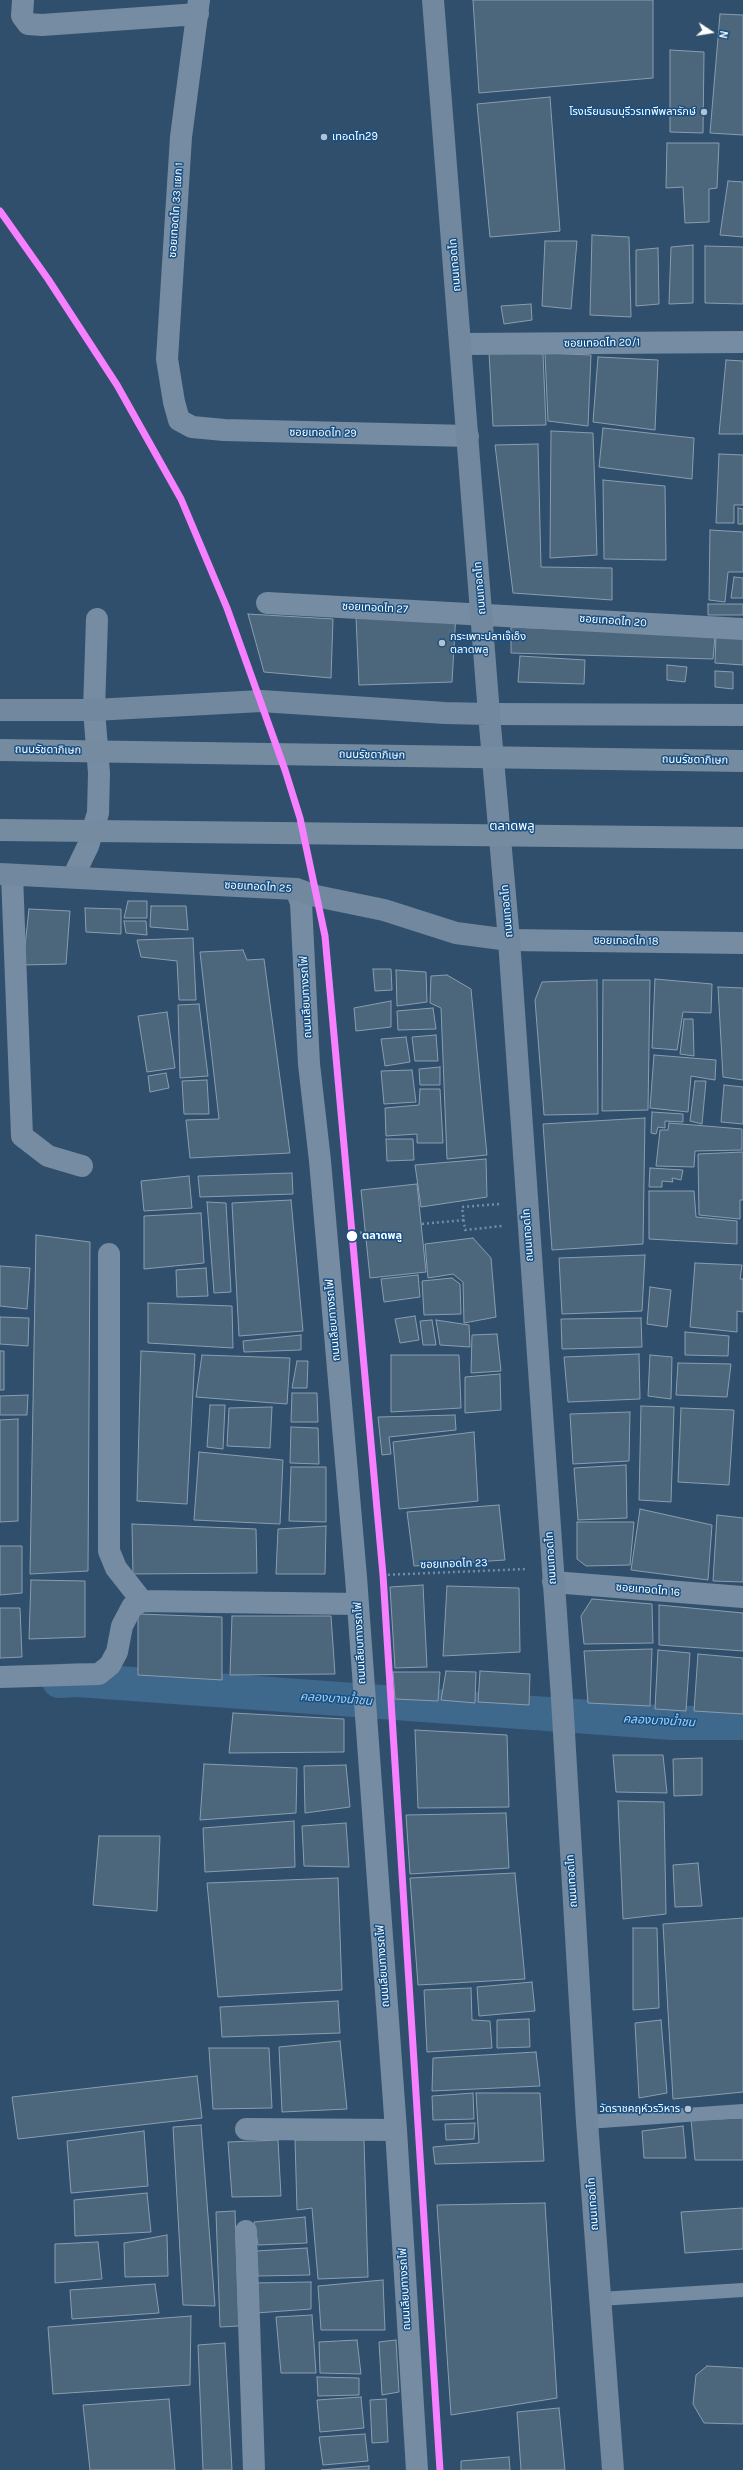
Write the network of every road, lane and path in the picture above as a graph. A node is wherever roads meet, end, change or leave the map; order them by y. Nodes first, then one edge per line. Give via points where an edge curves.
1 (433, 0) edge
2 (199, 7) edge
3 (23, 8) edge
4 (743, 342) edge
5 (462, 344) junction
6 (179, 420) joint
7 (468, 436) junction
8 (267, 603) dead end
9 (483, 614) junction
10 (97, 619) dead end
11 (743, 629) edge
12 (0, 710) edge
13 (94, 710) junction
14 (489, 714) junction
15 (743, 715) edge
16 (0, 750) edge
17 (743, 761) edge
18 (0, 830) edge
19 (743, 838) edge
20 (6, 874) edge
21 (73, 877) junction
22 (296, 889) junction
23 (509, 940) junction
24 (743, 943) edge
25 (82, 1166) dead end
26 (501, 1203) dead end
27 (464, 1220) junction
28 (422, 1224) dead end
29 (504, 1226) dead end
30 (360, 1232) dead end
31 (365, 1232) dead end
32 (109, 1254) dead end
33 (553, 1575) junction
34 (356, 1577) junction
35 (743, 1597) edge
36 (142, 1600) junction
37 (357, 1604) junction
38 (0, 1677) edge
39 (743, 2111) edge
40 (587, 2122) junction
41 (246, 2129) dead end
42 (396, 2130) junction
43 (246, 2232) dead end
44 (743, 2290) edge
45 (600, 2299) junction
46 (254, 2470) edge
47 (416, 2470) edge
48 (613, 2470) edge

1 - 5 main road, ถนนเทอดไท
2 - 3 street via 42,25 28,24
2 - 6 street, ซอยเทอดไท 33 แยก 1 via 181,137 168,359
4 - 5 street, ซอยเทอดไท 20/1
5 - 7 main road, ถนนเทอดไท
6 - 7 street, ซอยเทอดไท 29 via 192,427 224,430
7 - 9 main road, ถนนเทอดไท
8 - 9 street, ซอยเทอดไท 27
9 - 11 street, ซอยเทอดไท 20
9 - 14 main road, ถนนเทอดไท
10 - 13 street
12 - 13 main road
13 - 14 main road via 262,701 445,714
13 - 21 street via 99,773 98,813 88,846
14 - 15 street
14 - 23 main road, ถนนเทอดไท
16 - 17 main road, ถนนรัชดาภิเษก, bridge
18 - 19 main road, bridge
20 - 21 main road, ซอยเทอดไท 25
20 - 25 street via 22,1136 48,1156
21 - 22 main road, ซอยเทอดไท 25
22 - 23 main road, ซอยเทอดไท 25 via 316,896 384,910 456,932
22 - 34 street, ถนนเลียบทางรถไฟ via 301,903 309,1064 320,1161
23 - 24 street, ซอยเทอดไท 18
23 - 33 main road, ถนนเทอดไท
26 - 27 path via 462,1207
27 - 28 path
27 - 29 path via 465,1230
30 - 31 path
32 - 36 street via 109,1551 116,1568
33 - 34 path, ซอยเทอดไท 23
33 - 35 street, ซอยเทอดไท 16
33 - 40 main road, ถนนเทอดไท
34 - 37 street, ถนนเลียบทางรถไฟ
36 - 37 street
36 - 38 street via 132,1607 122,1626 117,1652 110,1665 99,1674
37 - 42 street, ถนนเลียบทางรถไฟ
39 - 40 lane
40 - 45 main road, ถนนเทอดไท
41 - 42 street
42 - 47 street, ถนนเลียบทางรถไฟ
43 - 46 street
44 - 45 lane
45 - 48 main road, ถนนเทอดไท

